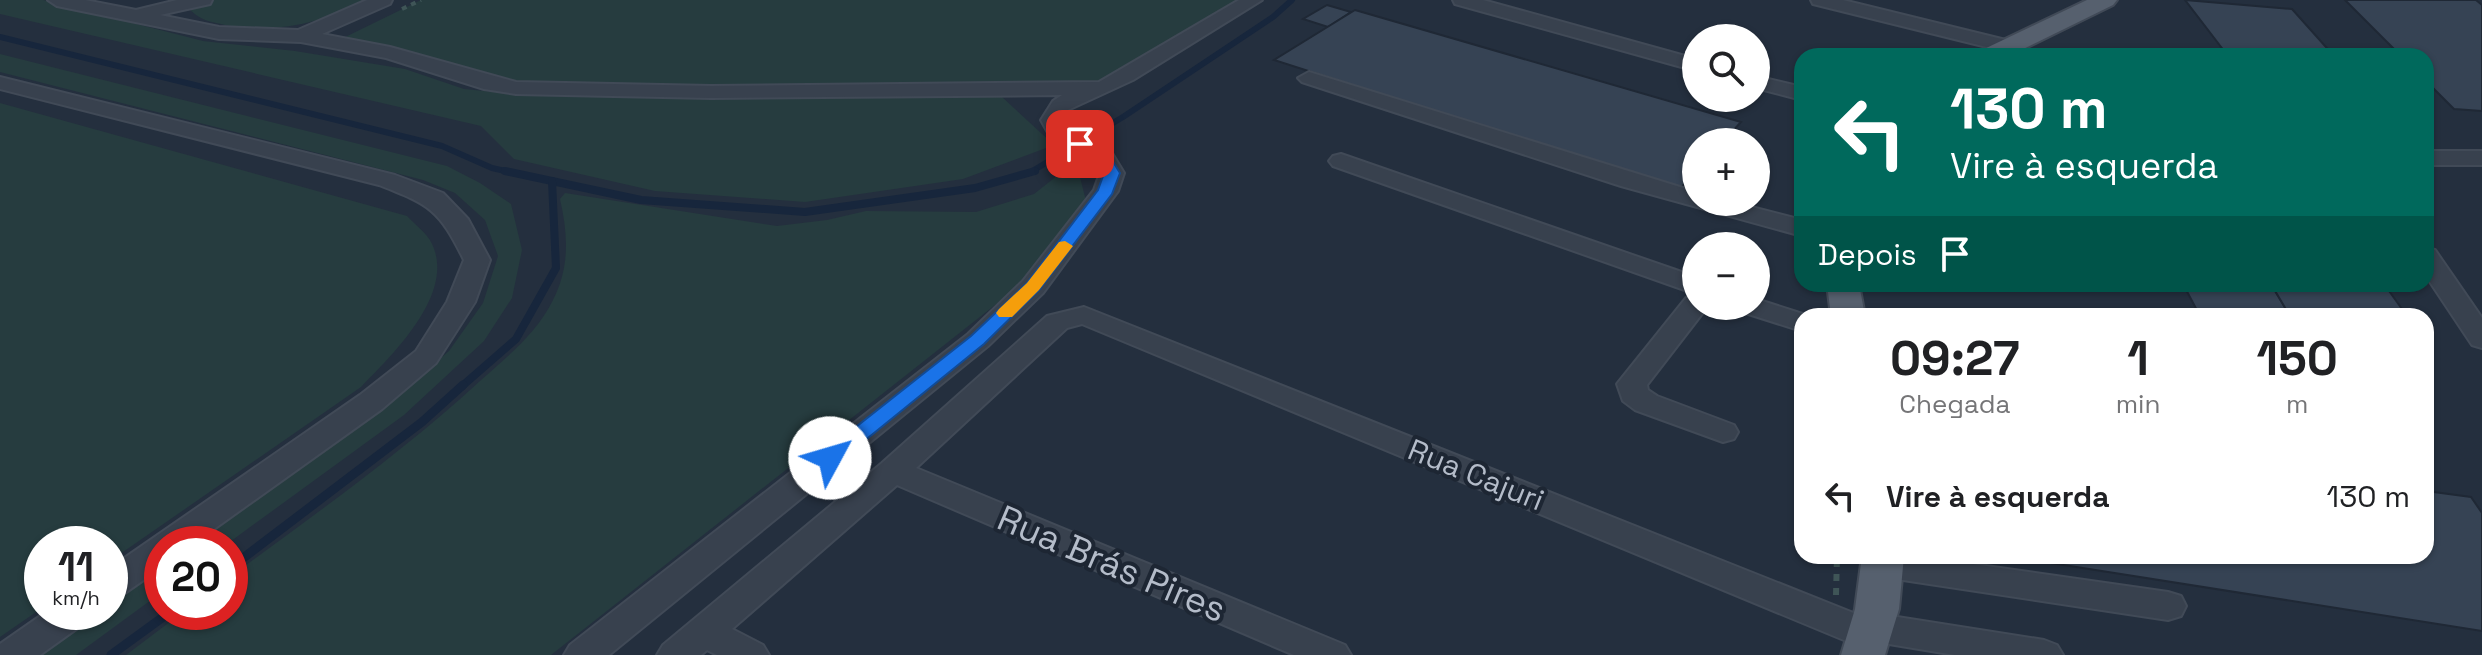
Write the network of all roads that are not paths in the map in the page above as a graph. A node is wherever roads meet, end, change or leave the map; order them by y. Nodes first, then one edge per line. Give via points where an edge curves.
1 (57, 0) edge
2 (203, 0) edge
3 (383, 0) edge
4 (1253, 0) edge
5 (1462, 0) edge
6 (1820, 0) edge
7 (2102, 0) edge
8 (139, 14) junction
9 (301, 36) junction
10 (1988, 48) edge
11 (2004, 48) edge
12 (1682, 61) edge
13 (1309, 78) dead end
14 (0, 83) edge
15 (1770, 86) edge
16 (1104, 88) junction
17 (1794, 92) edge
18 (2434, 158) edge
19 (2482, 158) edge
20 (1341, 161) dead end
21 (1682, 196) edge
22 (1757, 216) edge
23 (1794, 226) edge
24 (2434, 268) edge
25 (1682, 281) edge
26 (1770, 312) edge
27 (1683, 320) edge
28 (1794, 320) edge
29 (2482, 339) edge
30 (1723, 432) dead end
31 (893, 471) junction
32 (195, 526) edge
33 (1882, 564) edge
34 (1908, 564) edge
35 (2168, 606) dead end
36 (47, 630) edge
37 (704, 631) junction
38 (1868, 639) edge
39 (12, 655) edge
40 (583, 655) edge
41 (676, 655) edge
42 (750, 655) edge
43 (1332, 655) edge
44 (2044, 655) edge

1 - 8 street
2 - 8 street
3 - 9 street
4 - 16 street
5 - 12 street
6 - 10 street
7 - 11 main road
8 - 9 street via 219,33
9 - 16 street via 390,53 516,88
13 - 21 street
14 - 32 street via 387,180 434,198 459,224 477,260 461,302 426,357
15 - 17 street
16 - 40 street via 1073,97 1054,111 1059,133 1102,155 1112,173 1106,191 1033,287 978,340
18 - 19 street
20 - 25 street
22 - 23 street
24 - 29 street
26 - 28 street
27 - 30 street via 1632,384 1634,394
31 - 37 street
31 - 38 street, Rua Cajuri via 1057,322 1084,315
31 - 43 street, Rua Brás Pires
33 - 38 main road
34 - 35 street
36 - 39 street
37 - 41 street
37 - 42 street
38 - 44 street, Rua Cajuri

